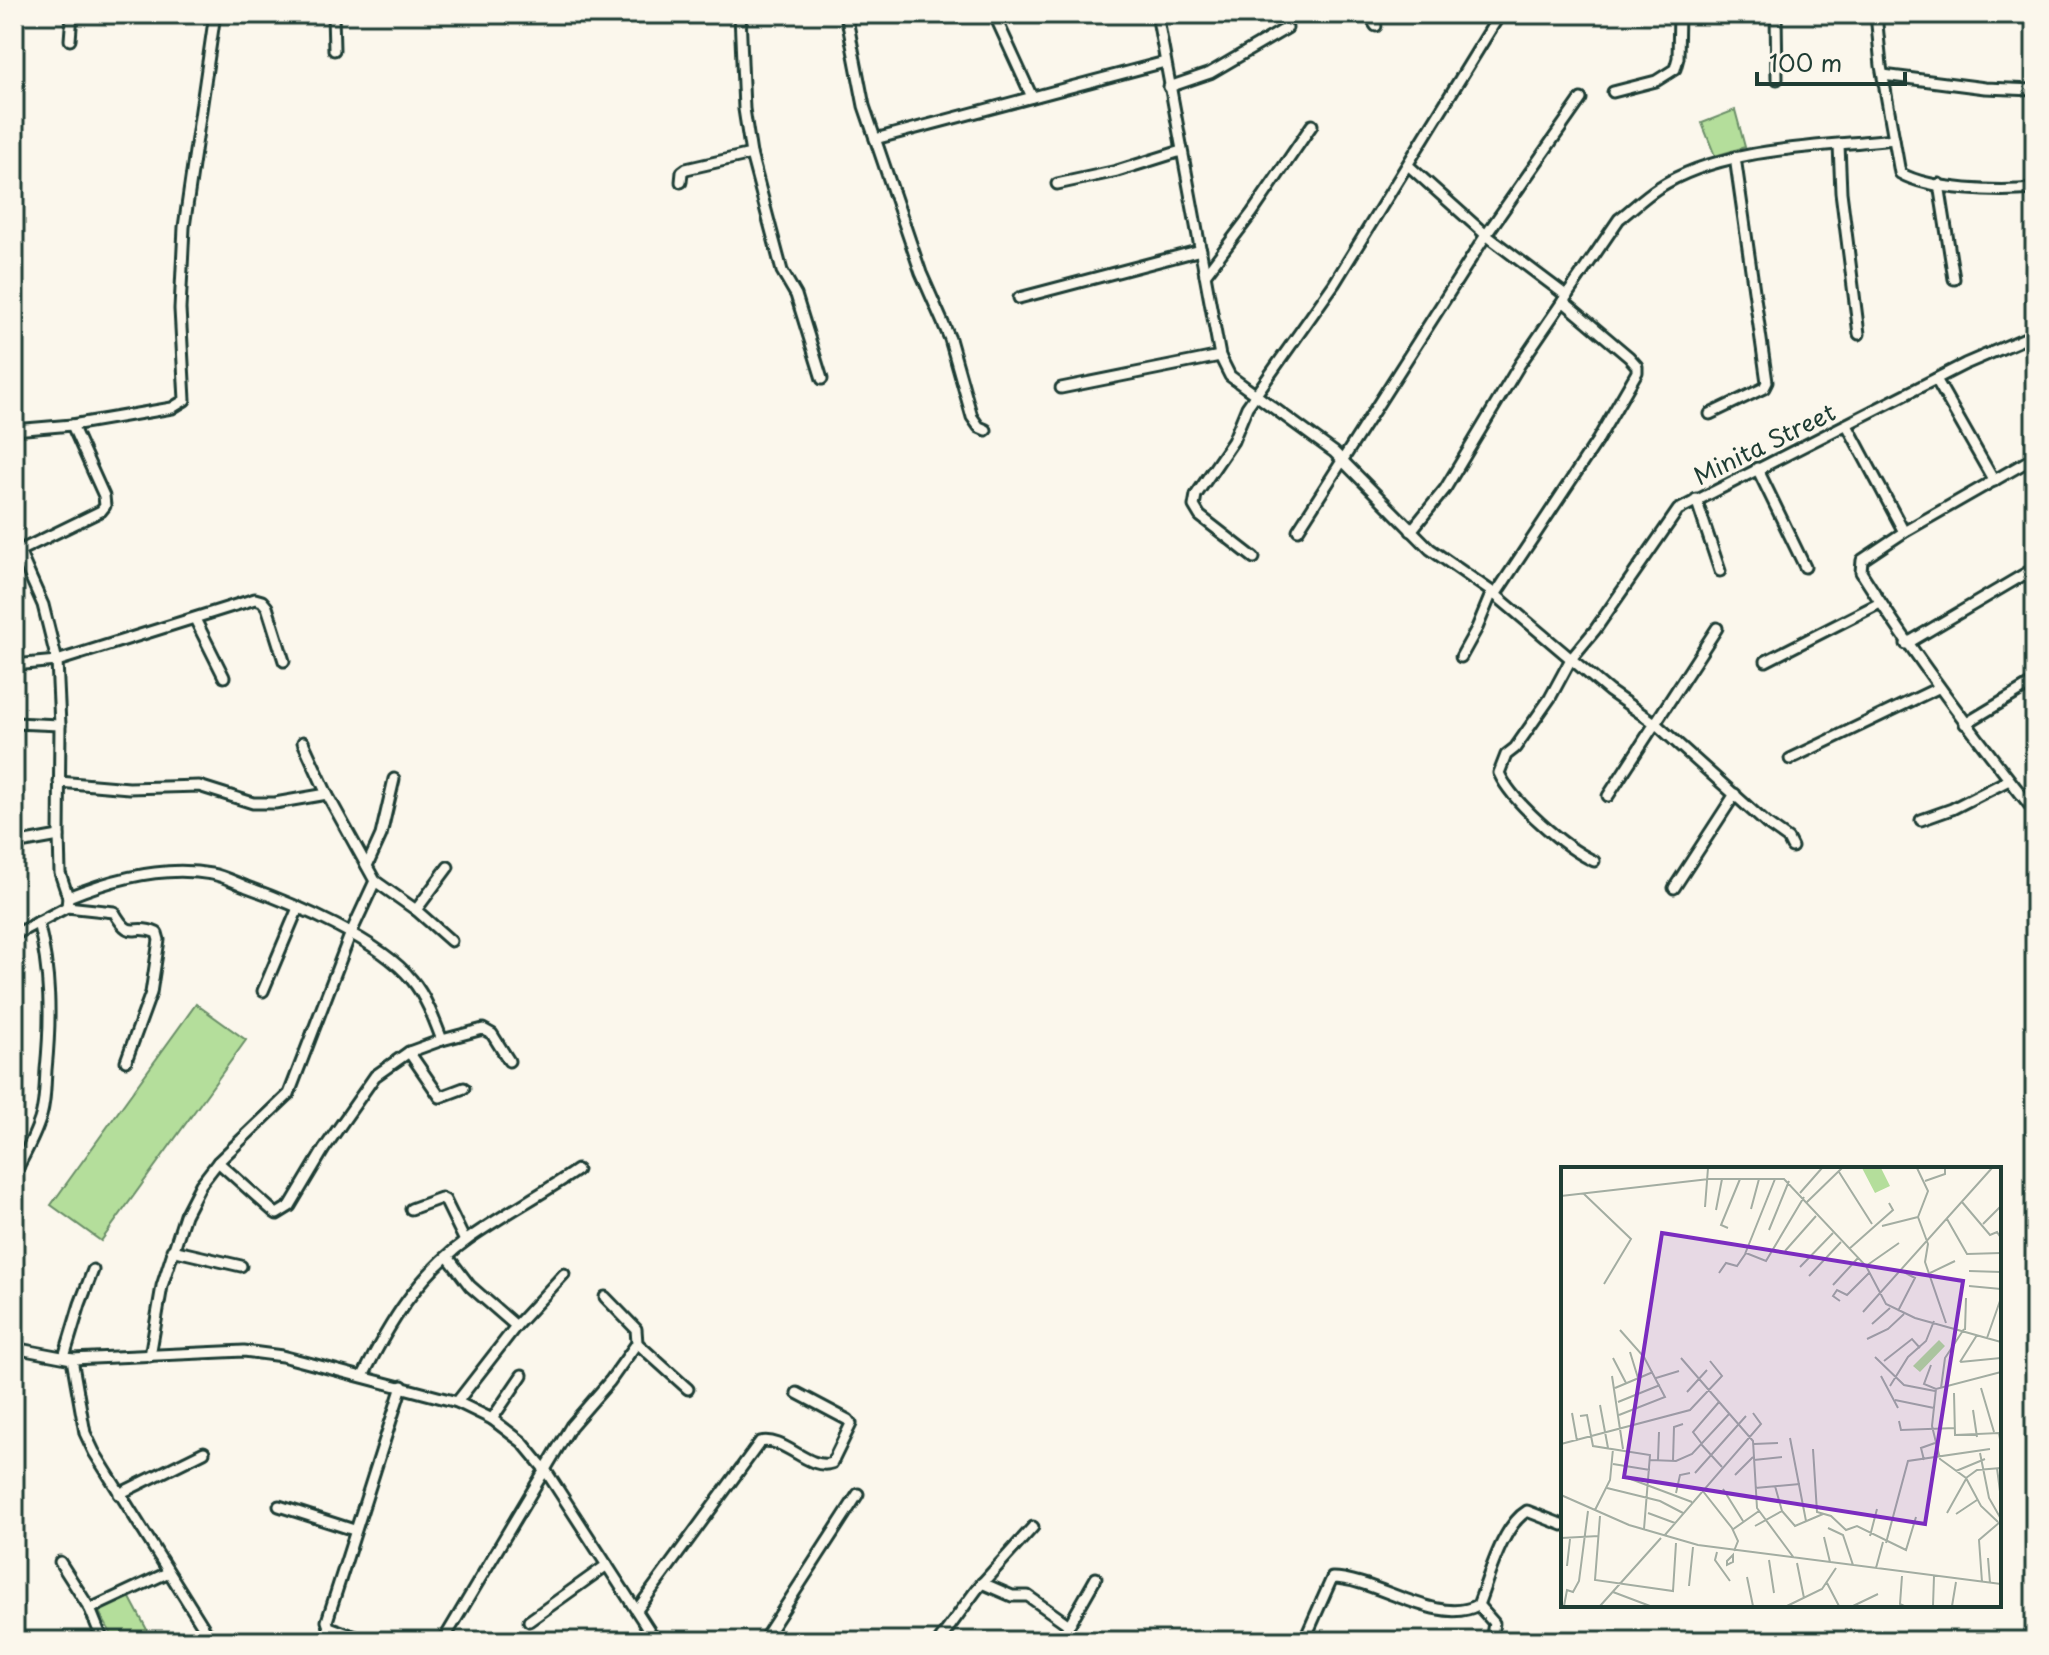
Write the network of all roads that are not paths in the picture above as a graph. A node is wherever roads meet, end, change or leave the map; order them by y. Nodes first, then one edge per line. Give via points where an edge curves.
1 (72, 14) edge
2 (215, 14) edge
3 (333, 14) edge
4 (740, 14) edge
5 (846, 14) edge
6 (994, 14) edge
7 (1157, 14) edge
8 (1368, 14) edge
9 (1500, 14) edge
10 (1679, 14) edge
11 (1776, 14) edge
12 (1876, 14) edge
13 (1376, 26) dead end
14 (1287, 28) dead end
15 (70, 40) dead end
16 (334, 50) dead end
17 (1165, 62) junction
18 (1883, 75) junction
19 (1777, 79) dead end
20 (1169, 87) junction
21 (2035, 90) edge
22 (1613, 92) dead end
23 (1032, 97) junction
24 (1581, 99) dead end
25 (1312, 125) dead end
26 (875, 139) junction
27 (1894, 139) junction
28 (1839, 145) junction
29 (1181, 151) junction
30 (751, 154) junction
31 (1735, 157) junction
32 (1409, 166) junction
33 (681, 182) dead end
34 (1057, 184) dead end
35 (1939, 184) junction
36 (2035, 189) edge
37 (1486, 235) junction
38 (1201, 250) junction
39 (1205, 275) junction
40 (1954, 279) dead end
41 (1019, 298) dead end
42 (1565, 298) junction
43 (1859, 334) dead end
44 (2034, 336) edge
45 (1220, 356) junction
46 (822, 379) dead end
47 (1936, 379) junction
48 (1061, 388) dead end
49 (1255, 395) junction
50 (1710, 414) dead end
51 (72, 425) junction
52 (1847, 425) junction
53 (14, 430) edge
54 (986, 430) dead end
55 (2035, 457) edge
56 (1343, 461) junction
57 (1757, 468) junction
58 (1994, 481) junction
59 (1696, 499) junction
60 (1298, 530) dead end
61 (1411, 531) junction
62 (1904, 532) junction
63 (14, 540) edge
64 (19, 551) junction
65 (1254, 558) dead end
66 (1805, 567) dead end
67 (2035, 568) edge
68 (1720, 571) dead end
69 (1494, 594) junction
70 (1880, 603) junction
71 (195, 619) junction
72 (1717, 628) dead end
73 (1906, 644) junction
74 (1461, 657) dead end
75 (1571, 659) junction
76 (57, 661) junction
77 (284, 661) dead end
78 (1766, 661) dead end
79 (14, 665) edge
80 (224, 677) dead end
81 (2035, 682) edge
82 (1938, 688) junction
83 (14, 723) edge
84 (1656, 724) junction
85 (1965, 724) junction
86 (60, 725) junction
87 (303, 742) dead end
88 (1790, 759) dead end
89 (394, 779) dead end
90 (2009, 780) junction
91 (59, 782) junction
92 (327, 794) junction
93 (1735, 794) junction
94 (1608, 796) dead end
95 (2035, 812) edge
96 (1921, 820) dead end
97 (59, 836) junction
98 (14, 844) edge
99 (1792, 847) dead end
100 (1594, 861) dead end
101 (367, 866) junction
102 (448, 867) dead end
103 (375, 881) junction
104 (1674, 888) dead end
105 (68, 902) junction
106 (298, 908) junction
107 (416, 910) junction
108 (38, 922) junction
109 (14, 935) edge
110 (350, 935) junction
111 (451, 941) dead end
112 (263, 991) dead end
113 (442, 1040) junction
114 (409, 1052) junction
115 (126, 1061) dead end
116 (509, 1061) dead end
117 (464, 1088) dead end
118 (218, 1162) junction
119 (577, 1170) dead end
120 (14, 1175) edge
121 (411, 1209) dead end
122 (465, 1241) junction
123 (172, 1250) junction
124 (448, 1257) junction
125 (241, 1266) dead end
126 (93, 1270) dead end
127 (564, 1274) dead end
128 (605, 1297) dead end
129 (516, 1326) junction
130 (637, 1343) junction
131 (14, 1348) edge
132 (150, 1356) junction
133 (68, 1358) junction
134 (522, 1375) dead end
135 (363, 1376) junction
136 (402, 1386) junction
137 (688, 1389) dead end
138 (797, 1393) dead end
139 (457, 1402) junction
140 (492, 1419) junction
141 (204, 1452) dead end
142 (546, 1471) junction
143 (119, 1494) junction
144 (858, 1494) dead end
145 (279, 1506) dead end
146 (1561, 1524) edge
147 (1033, 1527) dead end
148 (354, 1530) junction
149 (60, 1562) dead end
150 (607, 1565) junction
151 (167, 1573) junction
152 (1096, 1578) dead end
153 (982, 1583) junction
154 (1478, 1605) junction
155 (90, 1609) junction
156 (637, 1610) junction
157 (529, 1621) dead end
158 (1069, 1625) junction
159 (103, 1641) edge
160 (212, 1641) edge
161 (367, 1641) edge
162 (443, 1641) edge
163 (656, 1641) edge
164 (763, 1641) edge
165 (939, 1641) edge
166 (1060, 1641) edge
167 (1304, 1641) edge
168 (1491, 1641) edge

1 - 15 street
2 - 51 street via 184,227 180,309 185,400 172,408
3 - 16 street
4 - 30 street
5 - 26 street
6 - 23 street
7 - 17 street
8 - 13 street
9 - 32 street
10 - 22 street via 1675,69 1656,81
11 - 19 street
12 - 18 street
14 - 20 street via 1210,73
17 - 20 street
17 - 23 street
18 - 21 street
18 - 27 street
20 - 29 street
23 - 26 street
24 - 37 street
25 - 39 street
26 - 54 street via 950,339 972,417
27 - 28 street
27 - 35 street via 1900,173
28 - 31 street
28 - 43 street
29 - 34 street
29 - 38 street
30 - 33 street via 686,169
30 - 46 street via 782,271 796,295
31 - 42 street via 1659,187 1619,219
31 - 50 street via 1767,382
32 - 37 street
32 - 49 street
35 - 36 street via 1999,192
35 - 40 street
37 - 42 street
37 - 56 street
38 - 39 street
38 - 41 street
39 - 45 street
42 - 61 street via 1445,489
42 - 69 street via 1629,357 1637,372
44 - 47 street, Minita Street
45 - 48 street
45 - 49 street via 1230,376
47 - 52 street, Minita Street
47 - 58 street
49 - 56 street
49 - 65 street via 1194,506
51 - 53 street
51 - 64 street via 105,506
52 - 57 street, Minita Street
52 - 62 street
55 - 58 street
56 - 60 street
56 - 61 street
57 - 59 street, Minita Street
57 - 66 street
58 - 62 street
59 - 68 street
59 - 75 street, Minita Street via 1678,510
61 - 69 street
62 - 70 street via 1860,565
63 - 64 street
64 - 76 street via 43,605
67 - 73 street
69 - 74 street
69 - 75 street
70 - 73 street
70 - 78 street
71 - 76 street
71 - 77 street via 239,602 262,601
71 - 80 street
72 - 84 street
73 - 82 street
75 - 84 street
75 - 100 street, Minita Street via 1499,773 1506,788 1574,852
76 - 79 street
76 - 86 street
81 - 85 street
82 - 85 street
82 - 88 street
83 - 86 street
84 - 93 street
84 - 94 street
85 - 90 street
86 - 91 street
87 - 92 street
89 - 101 street via 381,835
90 - 95 street
90 - 96 street
91 - 92 street via 199,786 253,803
91 - 97 street
92 - 101 street
93 - 99 street
93 - 104 street
97 - 98 street
97 - 105 street via 60,873
101 - 103 street
102 - 107 street
103 - 107 street
103 - 110 street
105 - 106 street via 113,880 173,872 213,874
105 - 108 street
105 - 115 street via 114,912 123,928 157,933 151,993
106 - 110 street
106 - 112 street
107 - 111 street
108 - 109 street
108 - 120 street via 47,958 51,1024 44,1099 39,1123
110 - 113 street via 390,958 411,979
110 - 118 street via 289,1094
113 - 114 street
113 - 116 street via 483,1029
114 - 117 street via 440,1097
114 - 118 street via 375,1076 283,1212 274,1212
118 - 123 street via 201,1184
119 - 122 street
121 - 122 street via 445,1200
122 - 124 street
123 - 125 street
123 - 132 street
124 - 129 street via 470,1286
124 - 135 street via 414,1289 390,1322
126 - 133 street
127 - 129 street
128 - 130 street via 636,1329
129 - 139 street
130 - 137 street
130 - 142 street via 571,1426
131 - 133 street
132 - 133 street
132 - 135 street via 244,1351
133 - 143 street via 85,1433
134 - 140 street
135 - 136 street
136 - 139 street
136 - 148 street
138 - 156 street via 851,1424 832,1463 823,1465 773,1442 760,1442
139 - 140 street
140 - 142 street via 522,1442
141 - 143 street
142 - 150 street
142 - 162 street
143 - 151 street
144 - 164 street
145 - 148 street
146 - 154 street via 1527,1511 1518,1517 1507,1530
147 - 153 street
148 - 161 street via 327,1626
149 - 155 street
150 - 156 street
150 - 157 street
151 - 155 street
151 - 160 street
152 - 158 street
153 - 158 street via 1012,1596 1028,1596
153 - 165 street
154 - 167 street via 1442,1610 1332,1578
154 - 168 street via 1494,1623
155 - 159 street
156 - 163 street
158 - 166 street

